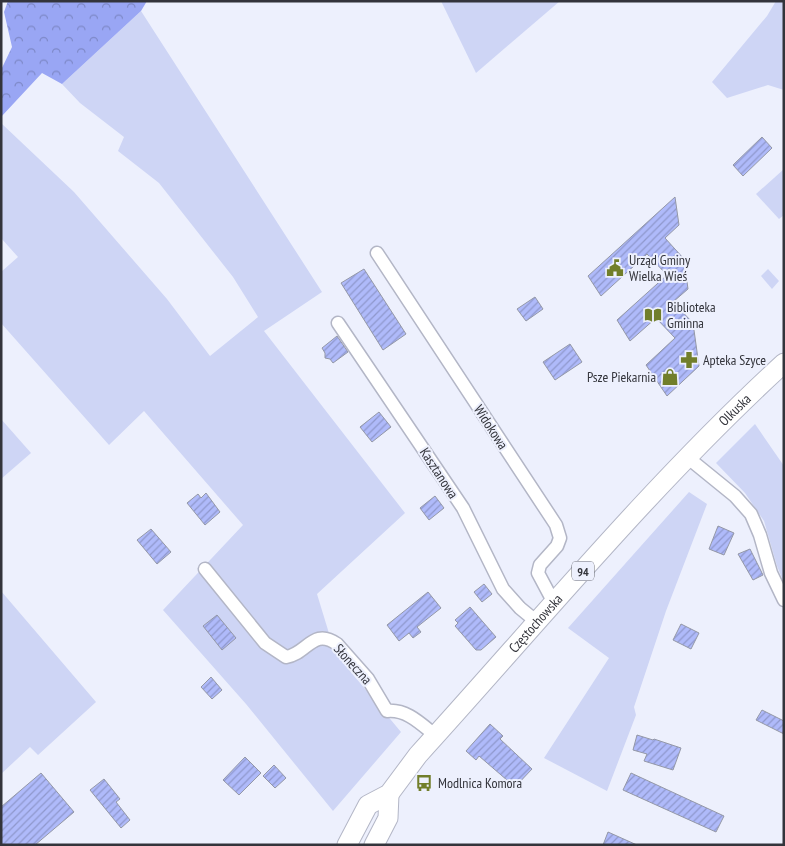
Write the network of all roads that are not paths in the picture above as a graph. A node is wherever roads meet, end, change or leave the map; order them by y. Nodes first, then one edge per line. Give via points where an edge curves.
1 (377, 253) dead end
2 (338, 323) dead end
3 (784, 364) edge
4 (687, 457) junction
5 (205, 568) dead end
6 (784, 600) edge
7 (554, 603) junction
8 (537, 622) junction
9 (436, 736) junction
10 (390, 794) junction
11 (347, 845) edge
12 (374, 845) edge

1 - 7 street, Widokowa via 556,525 560,538 540,565 538,573
2 - 8 street, Kasztanowa via 463,508 503,589
3 - 4 main road, Olkuska / 94
4 - 6 street via 735,496 751,514
4 - 7 main road, Częstochowska / 94
5 - 9 street, Słoneczna via 272,649 286,657 313,641 332,640 368,679 387,711 401,711
7 - 8 main road, Częstochowska / 94
8 - 9 main road, Częstochowska / 94
9 - 10 main road, Częstochowska / 94
10 - 11 main road, Częstochowska / 94 via 368,805
10 - 12 main road, Częstochowska / 94 via 388,818

